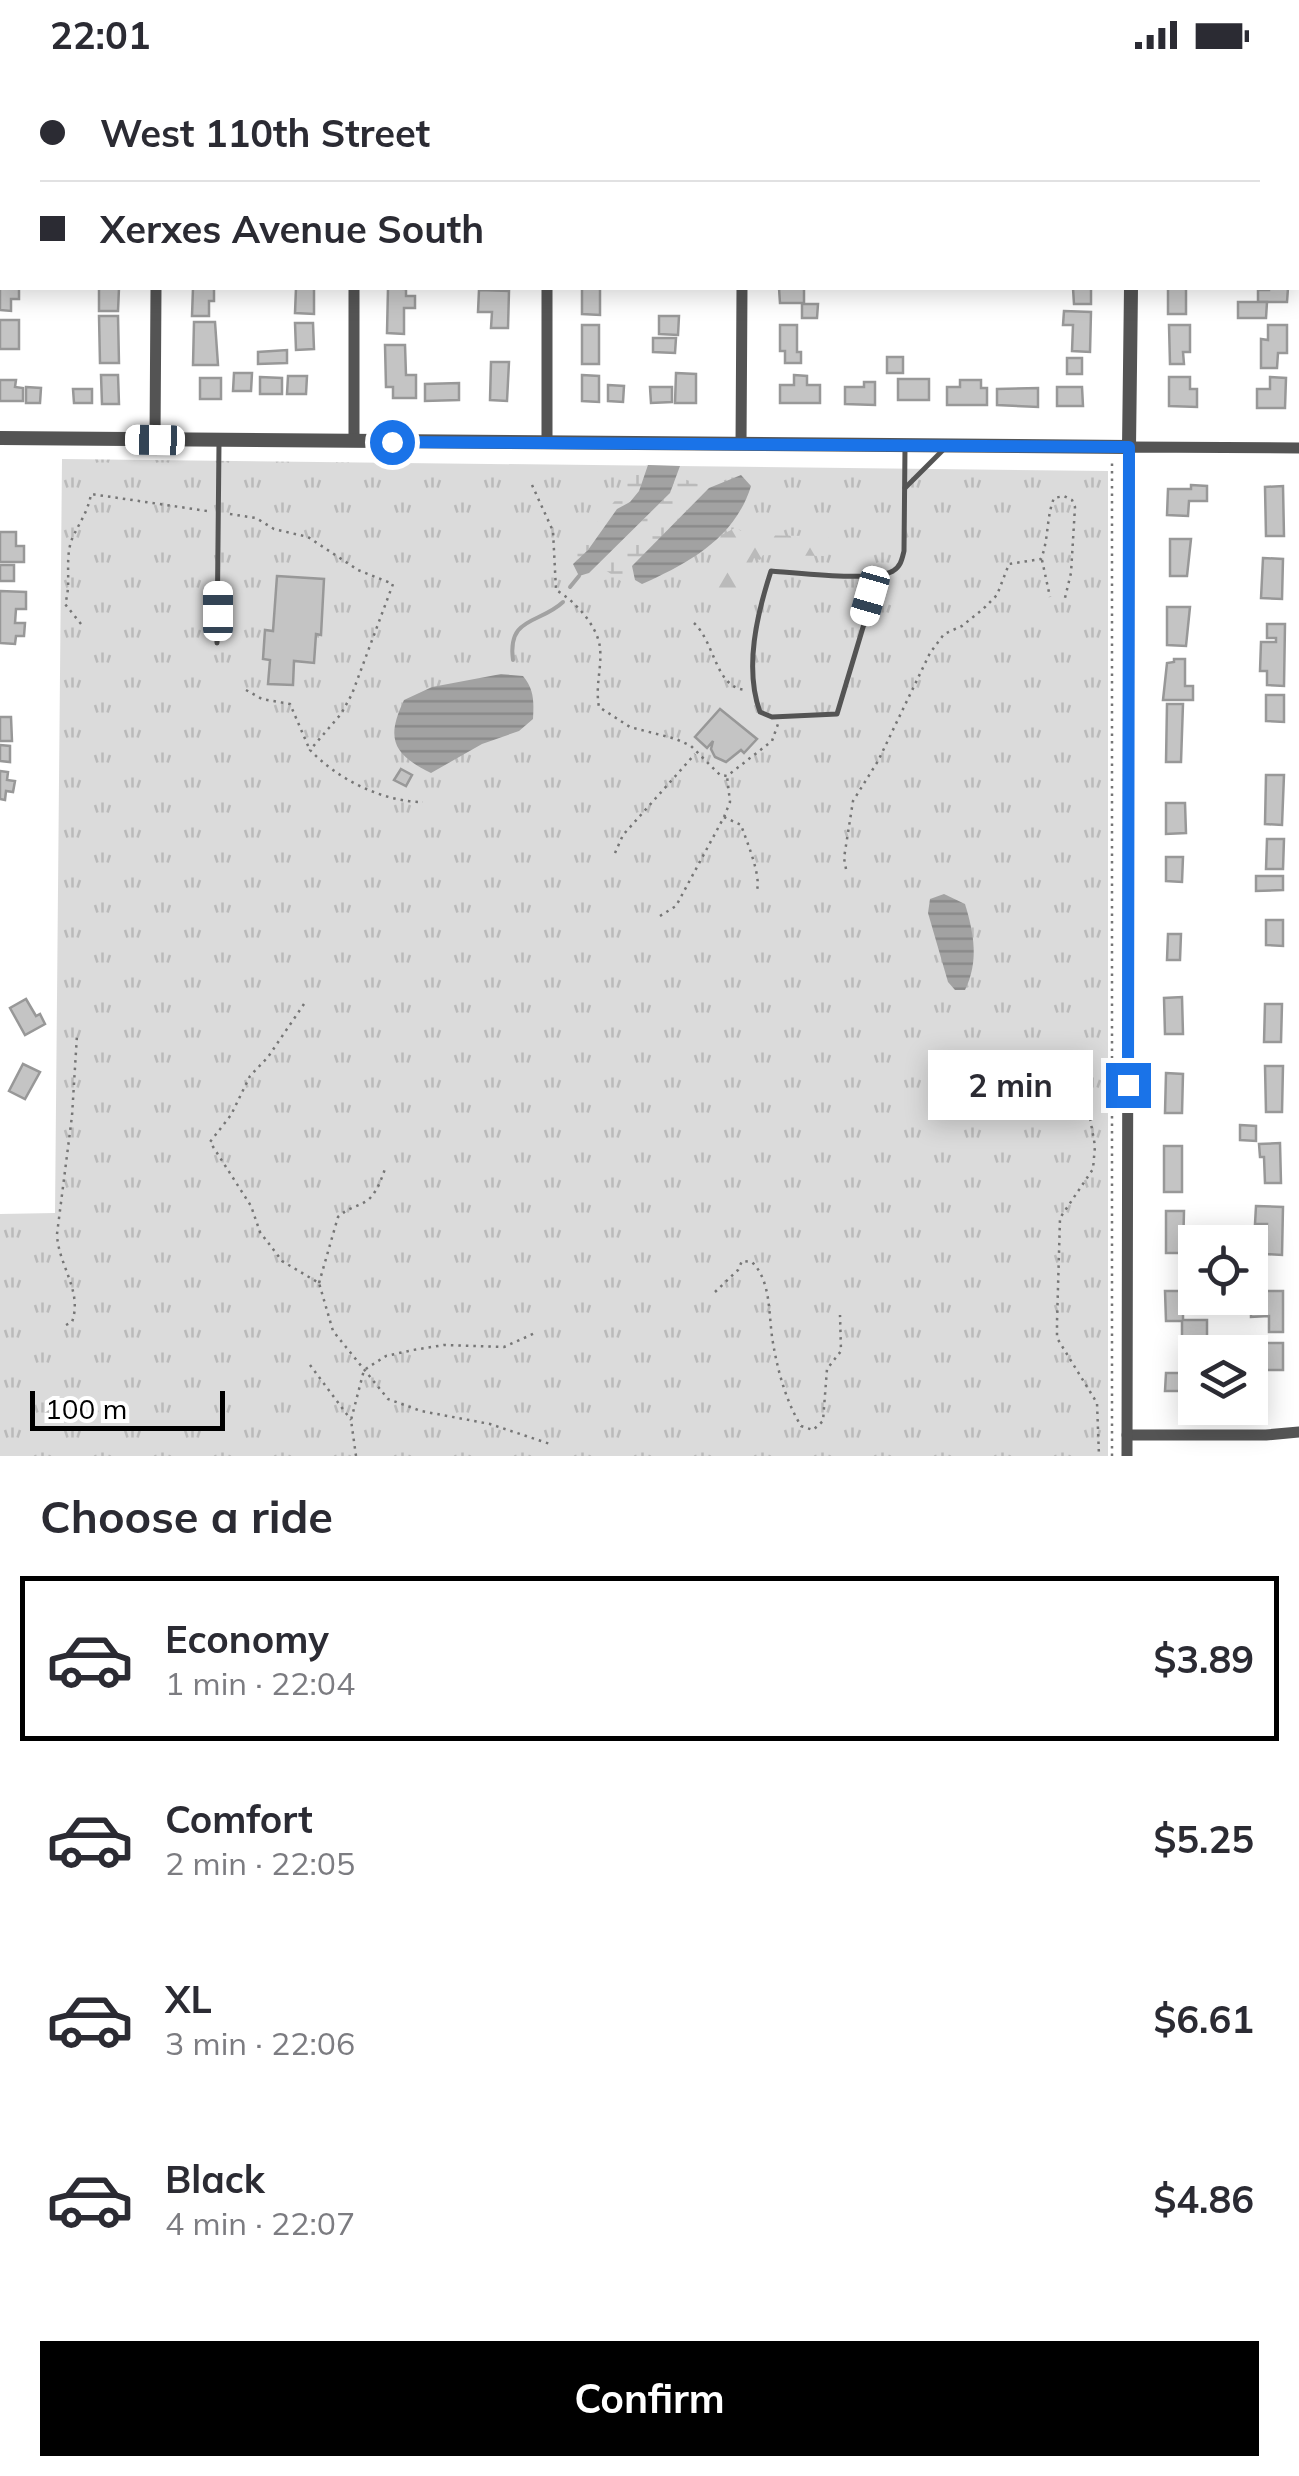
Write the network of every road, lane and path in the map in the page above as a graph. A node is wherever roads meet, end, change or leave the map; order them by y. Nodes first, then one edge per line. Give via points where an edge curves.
1 (156, 290) edge
2 (354, 290) edge
3 (547, 290) edge
4 (742, 290) edge
5 (1131, 290) edge
6 (0, 438) edge
7 (155, 440) junction
8 (219, 440) junction
9 (354, 441) junction
10 (547, 443) junction
11 (741, 444) junction
12 (905, 446) junction
13 (947, 446) junction
14 (1129, 447) junction
15 (1299, 448) edge
16 (1112, 463) dead end
17 (532, 485) dead end
18 (905, 488) junction
19 (218, 513) junction
20 (1042, 558) junction
21 (878, 574) junction
22 (1050, 597) dead end
23 (1064, 602) dead end
24 (694, 623) dead end
25 (82, 624) dead end
26 (217, 644) dead end
27 (246, 690) dead end
28 (754, 690) junction
29 (778, 717) junction
30 (310, 750) junction
31 (696, 752) junction
32 (727, 776) junction
33 (423, 802) dead end
34 (724, 818) junction
35 (615, 852) dead end
36 (846, 869) dead end
37 (758, 890) dead end
38 (660, 916) dead end
39 (304, 1004) dead end
40 (76, 1035) dead end
41 (1078, 1083) dead end
42 (385, 1170) dead end
43 (319, 1283) junction
44 (715, 1292) dead end
45 (840, 1315) dead end
46 (66, 1326) dead end
47 (535, 1333) dead end
48 (310, 1365) dead end
49 (364, 1370) junction
50 (351, 1420) junction
51 (1299, 1432) edge
52 (1127, 1434) junction
53 (550, 1444) dead end
54 (356, 1456) edge
55 (1099, 1456) edge
56 (1112, 1456) edge
57 (1127, 1456) edge

1 - 7 street
2 - 9 street
3 - 10 street
4 - 11 street
5 - 14 street
6 - 7 street
7 - 8 street
8 - 9 street
8 - 19 lane
9 - 10 street
10 - 11 street
11 - 12 street
12 - 13 street
12 - 18 lane
13 - 14 street
13 - 18 lane
14 - 15 street
14 - 52 street
16 - 56 path
17 - 31 path via 553,531 556,590 572,599 596,634 599,706 630,727 676,739
18 - 21 lane via 901,563
19 - 25 path via 91,494 72,540 65,604
19 - 26 lane
19 - 30 path via 308,537 393,584 352,694
20 - 22 path
20 - 23 path via 1048,511 1054,498 1064,496 1075,507
20 - 36 path via 1009,564 983,610 944,634 930,653 853,801
21 - 28 lane via 771,572 759,608
21 - 29 lane via 837,714
24 - 28 path via 706,634 726,684
27 - 30 path via 290,704
28 - 29 lane via 760,712
29 - 32 path via 772,740
30 - 33 path via 380,795
31 - 32 path
31 - 35 path via 622,835
32 - 34 path
34 - 37 path via 740,826 758,871
34 - 38 path via 676,906
39 - 43 path via 210,1142 282,1261
40 - 46 path via 57,1234 77,1302
41 - 55 path via 1095,1146 1093,1169 1060,1218 1056,1322 1058,1338 1097,1403
42 - 43 path via 367,1201 338,1217
43 - 49 path via 332,1331
44 - 45 path via 742,1261 764,1274 788,1404 801,1426 812,1430 823,1420 827,1369 841,1351
47 - 49 path via 504,1347 413,1350
48 - 50 path
49 - 50 path
49 - 53 path via 388,1399
50 - 54 path
51 - 52 street
52 - 57 street

